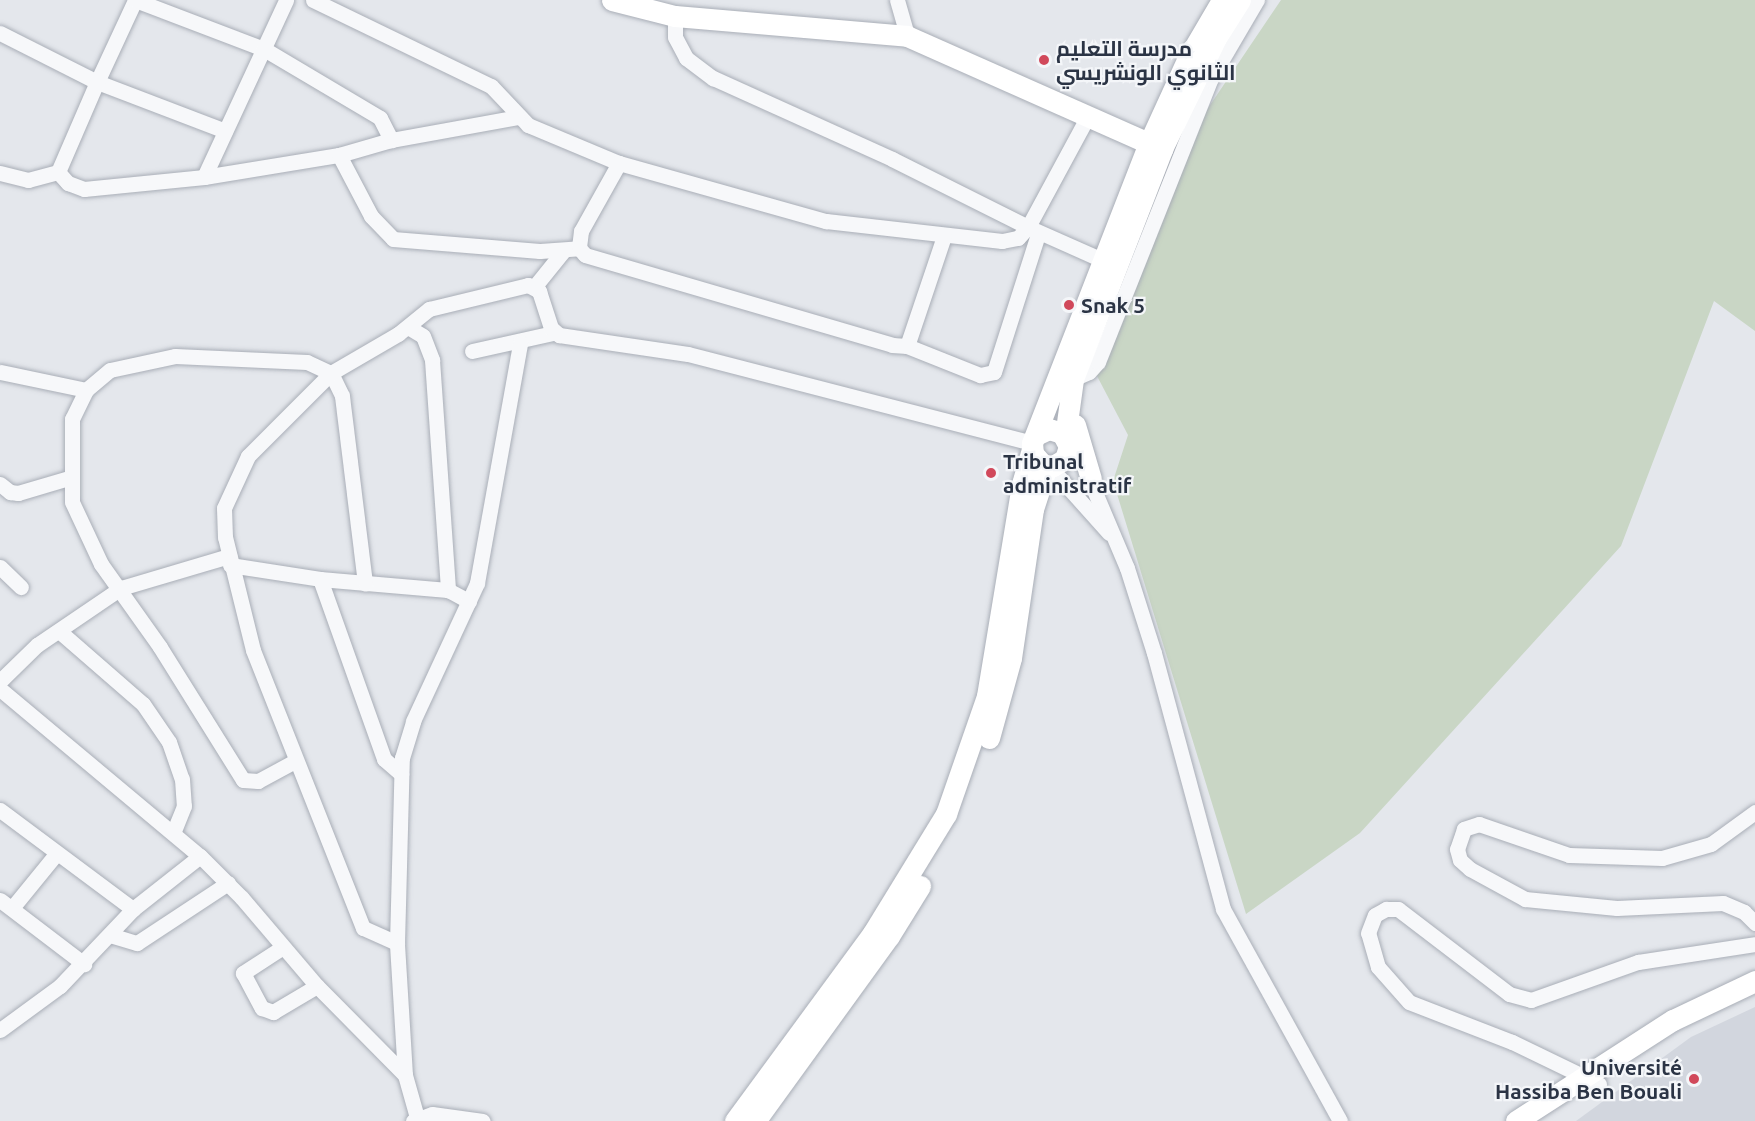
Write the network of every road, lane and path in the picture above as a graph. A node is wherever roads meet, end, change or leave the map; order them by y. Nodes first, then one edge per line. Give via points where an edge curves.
1 (286, 0) edge
2 (313, 0) edge
3 (612, 0) edge
4 (897, 0) edge
5 (1222, 0) edge
6 (1240, 0) edge
7 (1257, 0) edge
8 (675, 16) junction
9 (0, 33) edge
10 (907, 36) junction
11 (264, 49) junction
12 (97, 82) junction
13 (1088, 116) junction
14 (517, 117) junction
15 (225, 131) junction
16 (391, 140) junction
17 (1156, 146) junction
18 (339, 155) junction
19 (619, 163) junction
20 (58, 172) junction
21 (0, 173) edge
22 (204, 177) junction
23 (1033, 230) junction
24 (944, 236) junction
25 (572, 249) junction
26 (1102, 260) junction
27 (535, 286) junction
28 (408, 327) junction
29 (553, 333) junction
30 (520, 343) junction
31 (907, 346) junction
32 (472, 351) dead end
33 (0, 372) edge
34 (331, 373) junction
35 (1070, 388) junction
36 (86, 390) junction
37 (1067, 441) junction
38 (1033, 442) junction
39 (1048, 466) junction
40 (72, 477) junction
41 (1091, 479) junction
42 (0, 484) edge
43 (1113, 538) junction
44 (230, 560) junction
45 (0, 567) edge
46 (320, 579) junction
47 (365, 584) junction
48 (21, 587) dead end
49 (121, 588) junction
50 (448, 590) junction
51 (469, 601) junction
52 (59, 631) junction
53 (0, 681) edge
54 (0, 689) edge
55 (295, 760) junction
56 (401, 774) junction
57 (0, 810) edge
58 (1755, 812) edge
59 (173, 833) junction
60 (937, 847) junction
61 (56, 854) junction
62 (200, 856) junction
63 (228, 883) junction
64 (6, 904) edge
65 (133, 909) junction
66 (1755, 923) edge
67 (110, 935) junction
68 (397, 943) junction
69 (1755, 944) edge
70 (283, 947) junction
71 (84, 964) junction
72 (1755, 981) edge
73 (317, 986) junction
74 (1755, 994) edge
75 (1, 1027) edge
76 (405, 1075) junction
77 (1593, 1080) junction
78 (416, 1120) edge
79 (483, 1121) edge
80 (735, 1121) edge
81 (755, 1121) edge
82 (1340, 1121) edge
83 (1517, 1121) edge
84 (1539, 1121) edge

1 - 11 street
2 - 14 street via 491,86
3 - 8 main road
4 - 10 street
5 - 17 main road via 1188,58
6 - 17 main road
7 - 35 street via 1210,80 1098,362
8 - 10 main road
8 - 23 street via 675,37 686,58 713,78 892,159
9 - 12 street
10 - 13 main road
11 - 12 street via 135,0
11 - 15 street
11 - 16 street via 380,118
12 - 15 street
12 - 20 street
13 - 17 main road
13 - 23 street
14 - 16 street
14 - 19 street
15 - 22 street
16 - 18 street
17 - 26 main road
17 - 35 main road
18 - 22 street
18 - 25 street via 371,216 393,239
19 - 24 street via 826,220
19 - 25 street
20 - 21 street via 28,180
20 - 22 street via 68,183 84,189
23 - 24 street via 1002,241
23 - 26 street
23 - 31 street via 994,372 980,375
24 - 31 street
25 - 27 street
25 - 31 street via 599,262
26 - 38 main road
27 - 28 street via 518,285 429,309
27 - 29 street
28 - 34 street
28 - 50 street via 423,336 432,360
29 - 30 street
29 - 38 street via 688,354
30 - 32 street
30 - 51 street via 484,552
33 - 36 street
34 - 36 street via 307,362 175,356 110,370
34 - 44 street via 248,456 224,508
34 - 47 street via 342,396
35 - 37 main road
35 - 41 main road
36 - 40 street via 72,418
37 - 38 main road via 1048,429
37 - 39 main road via 1065,459
37 - 41 street
38 - 39 main road via 1035,458
38 - 60 main road via 1022,484 987,696
39 - 43 street
39 - 60 main road via 1033,509 1001,700
40 - 42 street via 18,493
40 - 49 street via 72,502 82,529 101,564
41 - 43 street
43 - 82 street via 1154,653 1223,909
44 - 46 street
44 - 49 street
44 - 55 street via 253,650
45 - 48 street
46 - 47 street
46 - 56 street via 384,759
47 - 50 street
49 - 52 street
49 - 55 street via 243,780 258,781
50 - 51 street
51 - 56 street via 405,739
52 - 53 street via 26,654
52 - 59 street via 143,704 169,742 178,762 184,806
54 - 59 street
55 - 68 street via 363,928
56 - 68 street
57 - 61 street
58 - 66 street via 1710,844 1662,858 1569,855 1479,824 1464,829 1457,849 1460,860 1470,869 1525,899 1617,908 1723,903 1744,912
59 - 62 street
60 - 80 main road
60 - 81 main road via 889,936
61 - 64 street
61 - 65 street
62 - 63 street
62 - 65 street
63 - 67 street via 137,943
63 - 70 street
64 - 71 street
65 - 67 street
67 - 71 street
68 - 76 street
69 - 77 street via 1638,962 1531,1000 1509,994 1398,909 1386,909 1375,915 1368,933 1375,959 1384,977 1409,1002
70 - 73 street
70 - 73 street via 243,973 262,1008 273,1012
71 - 75 street
72 - 77 main road via 1673,1020
73 - 76 street
74 - 77 main road via 1712,1013
76 - 78 street
77 - 83 main road
77 - 84 main road
78 - 79 street via 441,1114

